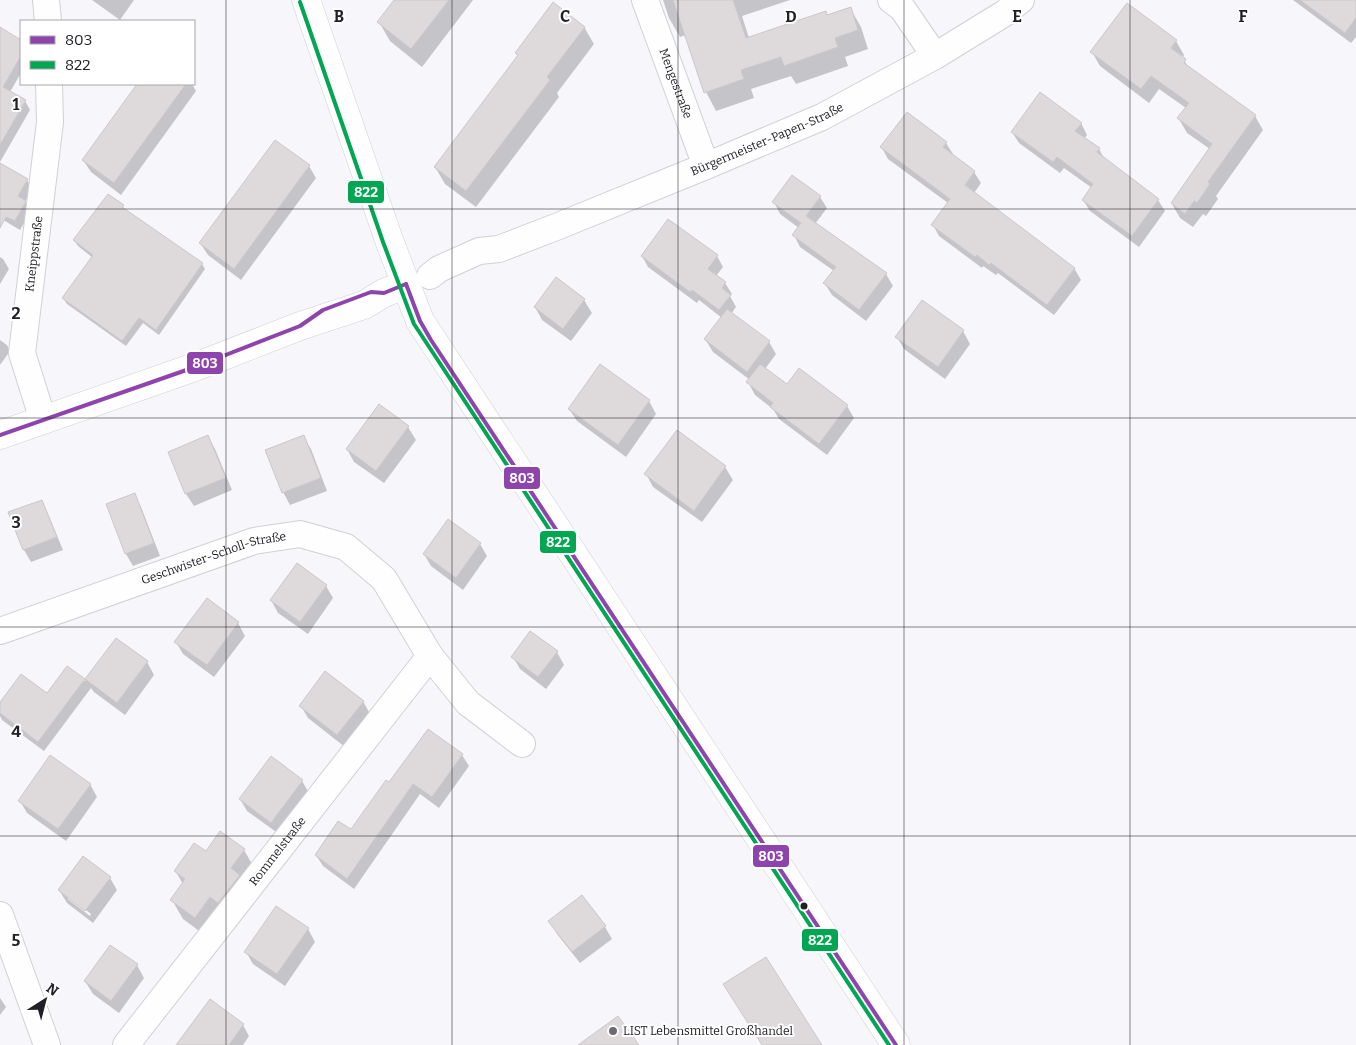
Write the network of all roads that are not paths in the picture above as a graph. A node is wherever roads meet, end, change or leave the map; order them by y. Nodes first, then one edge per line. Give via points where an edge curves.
1 (46, 0) edge
2 (306, 0) edge
3 (644, 0) edge
4 (891, 0) edge
5 (1022, 0) edge
6 (48, 20) edge
7 (935, 56) junction
8 (49, 85) edge
9 (706, 166) junction
10 (407, 284) junction
11 (43, 420) junction
12 (0, 435) edge
13 (0, 631) edge
14 (430, 656) junction
15 (522, 744) dead end
16 (0, 915) edge
17 (47, 1045) edge
18 (126, 1045) edge
19 (896, 1045) edge

1 - 6 street
2 - 10 street
3 - 9 street, Mengestraße
4 - 7 street via 902,8
5 - 7 street, Bürgermeister-Papen-Straße
7 - 9 street, Bürgermeister-Papen-Straße via 822,117
8 - 11 street, Kneippstraße via 50,122 22,353
9 - 10 street, Bürgermeister-Papen-Straße via 499,249 483,260
10 - 11 street via 371,292 323,310 300,326 195,367
10 - 19 street via 420,322 431,340
11 - 12 street
13 - 14 street, Geschwister-Scholl-Straße via 254,541 300,534 346,547 384,579
14 - 15 street, Geschwister-Scholl-Straße via 468,703
14 - 18 street, Rommelstraße
16 - 17 street

